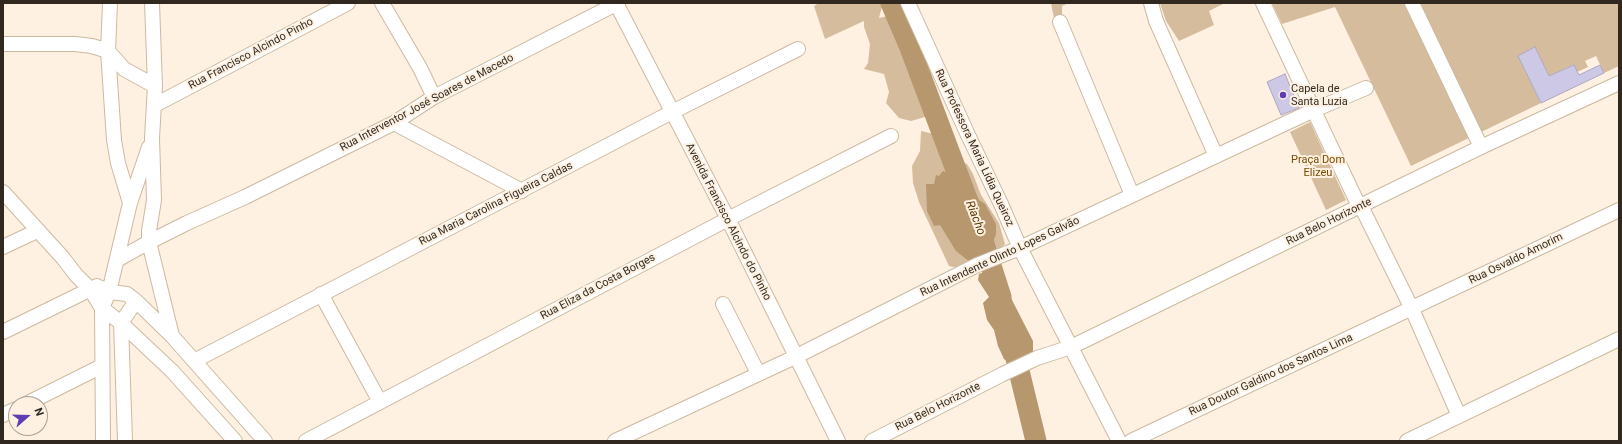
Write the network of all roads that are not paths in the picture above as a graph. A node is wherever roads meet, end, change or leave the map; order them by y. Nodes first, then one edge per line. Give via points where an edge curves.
1 (110, 3) edge
2 (152, 3) edge
3 (348, 3) edge
4 (382, 3) edge
5 (617, 3) edge
6 (1151, 3) edge
7 (1263, 3) edge
8 (1412, 3) edge
9 (908, 4) edge
10 (1060, 22) dead end
11 (3, 44) edge
12 (798, 49) dead end
13 (108, 51) junction
14 (1619, 82) edge
15 (156, 86) junction
16 (1366, 88) dead end
17 (434, 97) junction
18 (155, 105) junction
19 (1314, 110) junction
20 (672, 112) junction
21 (394, 123) junction
22 (891, 136) dead end
23 (152, 138) junction
24 (1481, 148) junction
25 (1216, 156) junction
26 (522, 191) junction
27 (3, 192) edge
28 (1132, 195) junction
29 (130, 203) junction
30 (1361, 206) junction
31 (1619, 210) edge
32 (728, 219) junction
33 (37, 231) junction
34 (149, 242) junction
35 (3, 247) edge
36 (1020, 248) junction
37 (117, 260) junction
38 (99, 289) junction
39 (322, 294) junction
40 (136, 301) junction
41 (723, 304) dead end
42 (102, 308) junction
43 (1412, 309) junction
44 (122, 323) junction
45 (3, 332) edge
46 (172, 336) junction
47 (1619, 339) edge
48 (1071, 347) junction
49 (795, 357) junction
50 (194, 361) junction
51 (102, 366) junction
52 (758, 374) junction
53 (42, 396) edge
54 (380, 402) junction
55 (1459, 416) junction
56 (231, 440) edge
57 (104, 441) edge
58 (125, 441) edge
59 (265, 441) edge
60 (306, 441) edge
61 (615, 441) edge
62 (838, 441) edge
63 (872, 441) edge
64 (1119, 441) edge
65 (1131, 441) edge
66 (1407, 441) edge

1 - 13 street
2 - 15 street
3 - 18 street, Rua Francisco Alcindo Pinho
4 - 17 street
5 - 17 street, Rua Interventor José Soares de Macedo
5 - 20 street, Avenida Francisco Alcindo do Pinho
6 - 25 street via 1156,21
7 - 19 street
8 - 24 street
9 - 36 street, Rua Professora Maria Lídia Queiroz
10 - 28 street
11 - 13 street via 74,44
12 - 20 street, Rua Maria Carolina Figueira Caldas
13 - 15 street via 124,69
13 - 29 street via 114,140
14 - 24 street, Rua Belo Horizonte
15 - 18 street
16 - 19 street, Rua Intendente Olinto Lopes Galvão
17 - 21 street, Rua Interventor José Soares de Macedo
18 - 23 street
19 - 25 street, Rua Intendente Olinto Lopes Galvão
19 - 30 street
20 - 26 street, Rua Maria Carolina Figueira Caldas
20 - 32 street, Avenida Francisco Alcindo do Pinho
21 - 26 street
21 - 34 street, Rua Interventor José Soares de Macedo
22 - 32 street, Rua Eliza da Costa Borges
23 - 29 street
23 - 34 street via 154,200
24 - 30 street, Rua Belo Horizonte
25 - 28 street, Rua Intendente Olinto Lopes Galvão
26 - 39 street, Rua Maria Carolina Figueira Caldas
27 - 33 street
28 - 36 street, Rua Intendente Olinto Lopes Galvão
29 - 37 street
30 - 43 street
30 - 48 street, Rua Belo Horizonte
31 - 43 street, Rua Osvaldo Amorim
32 - 49 street, Avenida Francisco Alcindo do Pinho
32 - 54 street, Rua Eliza da Costa Borges
33 - 35 street
33 - 38 street via 76,275
34 - 37 street, Rua Interventor José Soares de Macedo
34 - 46 street
36 - 48 street, Rua Professora Maria Lídia Queiroz
36 - 49 street, Rua Intendente Olinto Lopes Galvão via 977,265
37 - 38 street
38 - 40 street via 127,294
38 - 42 street
38 - 45 street
39 - 50 street, Rua Maria Carolina Figueira Caldas
39 - 54 street
40 - 44 street
40 - 46 street
41 - 52 street
42 - 44 street
42 - 51 street
43 - 55 street
43 - 65 street, Rua Doutor Galdino dos Santos Lima
44 - 56 street via 172,371
44 - 58 street
46 - 50 street
47 - 55 street
48 - 63 street, Rua Belo Horizonte via 1037,358 1003,374
48 - 64 street, Rua Professora Maria Lídia Queiroz
49 - 52 street, Rua Intendente Olinto Lopes Galvão
49 - 62 street, Avenida Francisco Alcindo do Pinho
50 - 59 street
51 - 53 street
51 - 57 street
52 - 61 street, Rua Intendente Olinto Lopes Galvão
54 - 60 street, Rua Eliza da Costa Borges
55 - 66 street

